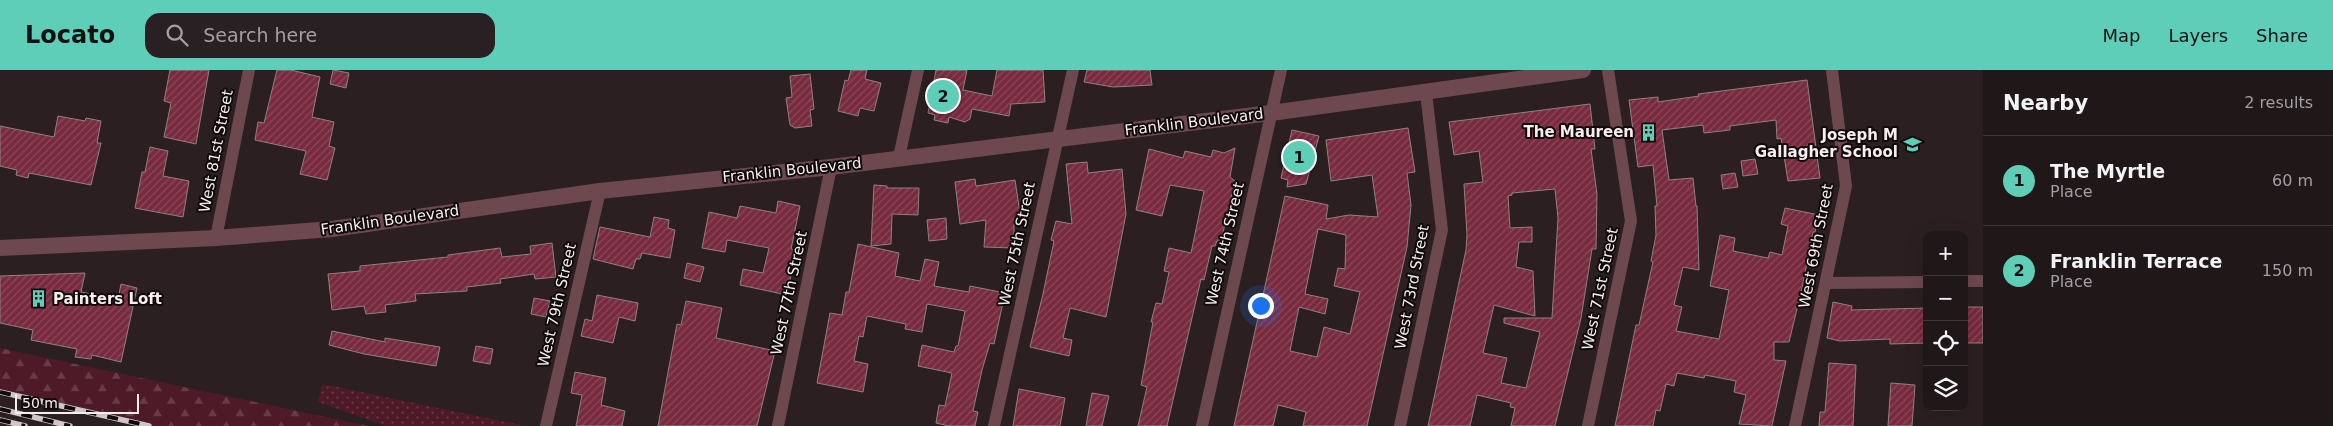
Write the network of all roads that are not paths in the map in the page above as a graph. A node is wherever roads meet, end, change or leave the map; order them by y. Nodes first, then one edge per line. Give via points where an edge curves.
1 (249, 70) edge
2 (918, 70) edge
3 (1073, 70) edge
4 (1281, 70) edge
5 (1583, 70) edge
6 (1608, 70) edge
7 (1832, 70) edge
8 (1426, 93) junction
9 (1271, 113) junction
10 (1057, 138) junction
11 (899, 157) junction
12 (832, 167) junction
13 (600, 191) junction
14 (216, 238) junction
15 (0, 248) edge
16 (1968, 281) edge
17 (1983, 281) edge
18 (1923, 282) edge
19 (1826, 283) junction
20 (546, 426) edge
21 (778, 426) edge
22 (994, 426) edge
23 (1202, 426) edge
24 (1400, 426) edge
25 (1588, 426) edge
26 (1795, 426) edge

1 - 14 street, West 81st Street
2 - 11 street
3 - 10 street, West 75th Street
4 - 9 street, West 74th Street
5 - 8 street, Franklin Boulevard
6 - 25 street, West 71st Street via 1631,221
7 - 19 street, West 69th Street via 1846,186
8 - 9 street, Franklin Boulevard
8 - 24 street, West 73rd Street via 1442,230
9 - 10 street, Franklin Boulevard
9 - 23 street, West 74th Street
10 - 11 street, Franklin Boulevard
10 - 22 street, West 75th Street
11 - 12 street, Franklin Boulevard
12 - 13 street, Franklin Boulevard
12 - 21 street, West 77th Street
13 - 14 street, Franklin Boulevard via 332,229
13 - 20 street, West 79th Street
14 - 15 street, Franklin Boulevard
16 - 17 street
18 - 19 street
19 - 26 street, West 69th Street

